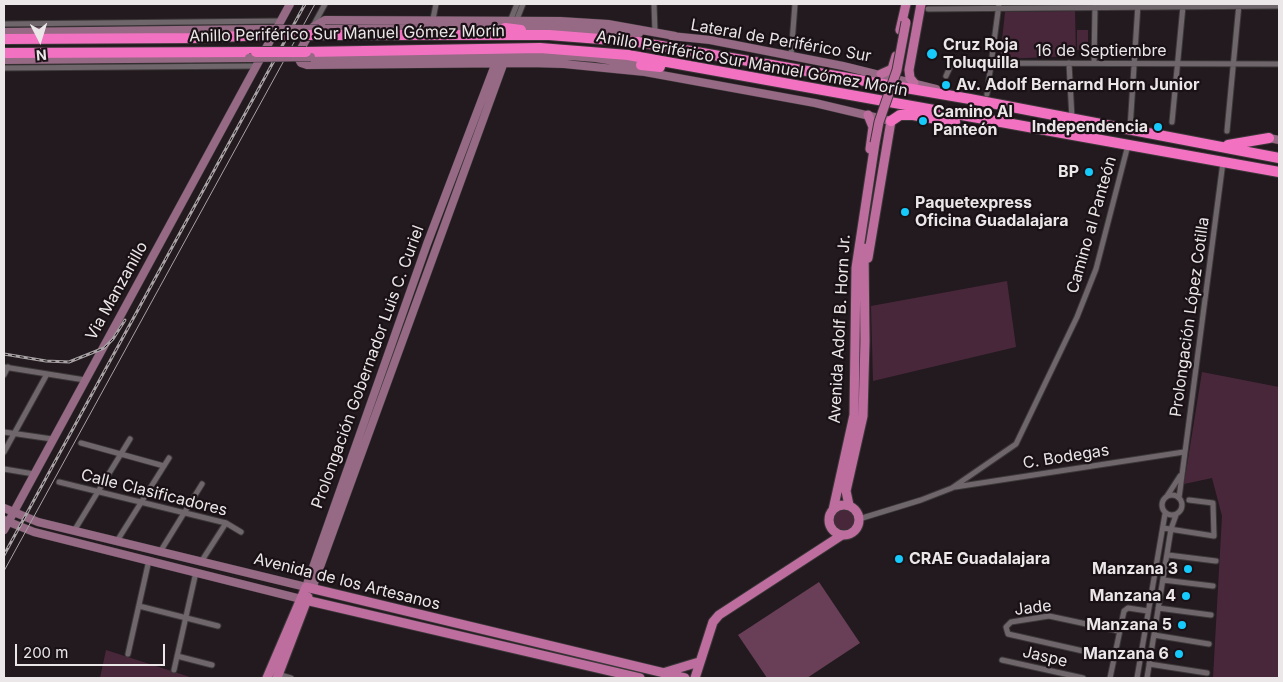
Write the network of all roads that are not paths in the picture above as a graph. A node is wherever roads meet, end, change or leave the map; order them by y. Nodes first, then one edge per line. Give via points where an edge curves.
1 (290, 4) edge
2 (325, 4) edge
3 (436, 4) edge
4 (517, 4) edge
5 (523, 4) edge
6 (654, 4) edge
7 (795, 4) edge
8 (906, 4) edge
9 (910, 4) edge
10 (916, 4) edge
11 (1183, 5) edge
12 (1239, 5) edge
13 (925, 6) edge
14 (999, 6) edge
15 (1069, 6) edge
16 (1138, 6) edge
17 (1279, 6) edge
18 (1095, 7) junction
19 (433, 19) junction
20 (281, 21) junction
21 (511, 22) junction
22 (4, 24) edge
23 (909, 27) junction
24 (314, 30) junction
25 (4, 32) edge
26 (264, 32) junction
27 (655, 32) junction
28 (549, 35) junction
29 (675, 36) junction
30 (4, 39) edge
31 (4, 53) edge
32 (896, 53) junction
33 (308, 54) junction
34 (252, 55) junction
35 (912, 55) junction
36 (791, 56) junction
37 (4, 60) edge
38 (992, 62) junction
39 (1069, 63) junction
40 (1094, 63) junction
41 (1136, 64) junction
42 (1178, 64) junction
43 (1234, 64) junction
44 (1279, 64) edge
45 (499, 65) junction
46 (641, 65) junction
47 (257, 66) junction
48 (4, 68) edge
49 (721, 72) junction
50 (881, 74) junction
51 (946, 76) dead end
52 (679, 78) junction
53 (914, 83) junction
54 (987, 94) dead end
55 (970, 99) junction
56 (868, 115) junction
57 (1072, 119) junction
58 (891, 121) junction
59 (1172, 122) dead end
60 (1130, 130) junction
61 (872, 131) junction
62 (1227, 131) dead end
63 (1050, 132) junction
64 (888, 134) junction
65 (1268, 138) joint
66 (1279, 140) edge
67 (1128, 145) junction
68 (1220, 146) junction
69 (1279, 158) edge
70 (1223, 162) junction
71 (1279, 172) edge
72 (860, 268) junction
73 (6, 367) edge
74 (47, 374) junction
75 (4, 375) edge
76 (85, 380) junction
77 (4, 432) edge
78 (14, 433) junction
79 (52, 439) junction
80 (130, 439) dead end
81 (81, 443) dead end
82 (4, 452) edge
83 (1184, 452) junction
84 (121, 454) junction
85 (169, 458) dead end
86 (164, 466) junction
87 (4, 469) edge
88 (34, 474) junction
89 (1180, 476) junction
90 (59, 482) dead end
91 (202, 484) dead end
92 (952, 488) junction
93 (98, 492) junction
94 (1167, 496) junction
95 (1179, 498) junction
96 (1189, 500) dead end
97 (141, 502) junction
98 (849, 506) junction
99 (4, 508) edge
100 (833, 510) junction
101 (13, 512) junction
102 (184, 513) junction
103 (1165, 514) junction
104 (1176, 515) junction
105 (859, 519) junction
106 (6, 521) edge
107 (226, 523) junction
108 (831, 528) junction
109 (1163, 528) junction
110 (1171, 529) junction
111 (4, 530) edge
112 (74, 531) junction
113 (240, 532) dead end
114 (842, 535) junction
115 (104, 538) junction
116 (117, 541) junction
117 (100, 548) junction
118 (818, 551) junction
119 (160, 552) junction
120 (171, 555) junction
121 (1168, 555) junction
122 (149, 560) junction
123 (1216, 561) dead end
124 (201, 562) junction
125 (169, 565) junction
126 (196, 572) junction
127 (1163, 580) junction
128 (1213, 586) dead end
129 (309, 588) junction
130 (304, 600) junction
131 (139, 606) junction
132 (1158, 608) junction
133 (1148, 612) junction
134 (1211, 615) dead end
135 (186, 618) junction
136 (218, 626) dead end
137 (1119, 631) junction
138 (1154, 635) junction
139 (532, 642) junction
140 (1209, 644) dead end
141 (530, 653) junction
142 (128, 654) dead end
143 (177, 656) junction
144 (592, 657) junction
145 (1114, 658) junction
146 (1002, 660) dead end
147 (699, 662) junction
148 (1149, 664) junction
149 (212, 665) dead end
150 (589, 666) junction
151 (174, 670) dead end
152 (1138, 671) junction
153 (1207, 672) dead end
154 (664, 673) junction
155 (273, 676) edge
156 (1147, 676) edge
157 (291, 678) edge
158 (640, 678) edge
159 (685, 678) edge
160 (695, 678) edge
161 (1083, 678) edge
162 (1110, 678) edge
163 (1137, 678) edge

1 - 20 street, Via Manzanillo
2 - 24 street
3 - 19 street
4 - 21 street
5 - 21 street
6 - 27 street
7 - 36 street
8 - 23 main road
9 - 23 main road, Avenida Adolf B. Horn Jr.
10 - 23 main road, Avenida Adolf B. Horn Jr.
11 - 12 street
11 - 16 street
11 - 42 street
12 - 17 street
12 - 43 street
13 - 14 street
13 - 23 main road
14 - 15 street
14 - 38 street
15 - 18 street
16 - 18 street
16 - 41 street
18 - 40 street
19 - 21 street
19 - 24 street via 325,20
20 - 22 street
20 - 47 street, Via Manzanillo
21 - 24 street
21 - 27 street via 608,24
21 - 28 highway
21 - 29 street
23 - 32 main road
23 - 35 main road
23 - 72 main road, Avenida Adolf B. Horn Jr. via 904,63 878,144
24 - 26 highway, Anillo Periférico Sur Manuel Gómez Morín, bridge
24 - 28 highway, Anillo Periférico Sur Manuel Gómez Morín
24 - 45 street via 297,56 301,63 307,65
25 - 26 street
26 - 30 highway, Anillo Periférico Sur Manuel Gómez Morín
27 - 29 street
28 - 55 highway, Anillo Periférico Sur Manuel Gómez Morín via 686,49
29 - 36 street, Lateral de Periférico Sur
31 - 34 highway, Anillo Periférico Sur Manuel Gómez Morín
32 - 35 main road via 902,61 907,61
32 - 50 main road via 892,69
33 - 34 highway, Anillo Periférico Sur Manuel Gómez Morín, bridge
33 - 46 street via 540,56 596,58
33 - 49 highway, Anillo Periférico Sur Manuel Gómez Morín via 474,47 549,48 628,55
34 - 37 street
35 - 53 main road via 909,74
36 - 50 street, Lateral de Periférico Sur
38 - 39 street, 16 de Septiembre
38 - 51 street, 16 de Septiembre via 952,64
38 - 54 street
39 - 40 street, 16 de Septiembre
39 - 57 street
40 - 41 street, 16 de Septiembre
41 - 42 street, 16 de Septiembre
41 - 60 street
42 - 43 street, 16 de Septiembre
42 - 59 street
43 - 44 street, 16 de Septiembre
43 - 62 street
45 - 52 street via 564,64
45 - 129 street, Prolongación Gobernador Luis C. Curiel
46 - 49 highway
46 - 52 street
47 - 48 street
47 - 76 street, Via Manzanillo
49 - 63 highway, Anillo Periférico Sur Manuel Gómez Morín
50 - 53 street, Lateral de Periférico Sur
52 - 56 street
53 - 55 street, Lateral de Periférico Sur
55 - 57 highway, Anillo Periférico Sur Manuel Gómez Morín
56 - 58 street
56 - 61 main road
57 - 60 highway, Anillo Periférico Sur Manuel Gómez Morín
58 - 63 highway via 900,115 913,115
58 - 64 main road
60 - 68 highway, Anillo Periférico Sur Manuel Gómez Morín
61 - 64 main road via 881,130
61 - 72 main road via 853,255
63 - 67 highway, Anillo Periférico Sur Manuel Gómez Morín
64 - 72 main road via 869,256
65 - 66 street
65 - 68 highway
67 - 70 highway, Anillo Periférico Sur Manuel Gómez Morín
67 - 92 street, Camino al Panteón via 1096,269 1016,444
68 - 69 highway, Anillo Periférico Sur Manuel Gómez Morín
70 - 71 highway, Anillo Periférico Sur Manuel Gómez Morín
70 - 83 street, Prolongación López Cotilla
72 - 98 main road, Avenida Adolf B. Horn Jr. via 865,341 863,416 846,491
72 - 100 main road, Avenida Adolf B. Horn Jr. via 854,415
73 - 74 street
73 - 75 street
74 - 76 street
74 - 78 street
76 - 79 street, Via Manzanillo
77 - 78 street
78 - 79 street
78 - 82 street
79 - 88 street, Via Manzanillo
80 - 84 street
81 - 84 street
83 - 89 street, Prolongación López Cotilla
83 - 92 street, C. Bodegas
84 - 86 street
84 - 93 street
85 - 86 street
86 - 97 street
87 - 88 street
88 - 101 street, Via Manzanillo
89 - 94 street, Prolongación López Cotilla
89 - 95 street, Prolongación López Cotilla
90 - 93 street, Calle Clasificadores
91 - 102 street
92 - 105 street
93 - 97 street, Calle Clasificadores
93 - 112 street
94 - 95 street
94 - 103 street via 1161,505
95 - 104 street via 1182,509
96 - 110 street via 1213,503 1214,536
97 - 102 street, Calle Clasificadores
97 - 116 street
98 - 100 main road via 840,505
98 - 105 main road
99 - 101 street, Avenida de los Artesanos
100 - 108 main road via 829,519
101 - 106 street, Via Manzanillo
101 - 112 street, Avenida de los Artesanos
102 - 107 street, Calle Clasificadores
102 - 119 street
103 - 104 street
103 - 109 street
104 - 110 street
105 - 114 main road via 854,531
106 - 111 street, Via Manzanillo
106 - 117 street, Avenida de los Artesanos via 34,532
107 - 113 street, Calle Clasificadores
107 - 124 street
108 - 114 main road
108 - 118 main road
109 - 110 street
109 - 133 street
110 - 121 street
112 - 115 street, Avenida de los Artesanos
114 - 118 main road
115 - 116 street, Avenida de los Artesanos
115 - 117 street
116 - 119 street, Avenida de los Artesanos
117 - 122 street, Avenida de los Artesanos
118 - 147 main road via 719,615 713,622
119 - 120 street, Avenida de los Artesanos
120 - 124 street, Avenida de los Artesanos
120 - 125 street
121 - 123 street
121 - 127 street
122 - 125 street, Avenida de los Artesanos
122 - 131 street
124 - 129 street, Avenida de los Artesanos
125 - 126 street, Avenida de los Artesanos
126 - 130 street, Avenida de los Artesanos
126 - 135 street
127 - 128 street
127 - 132 street
129 - 130 main road, Prolongación Gobernador Luis C. Curiel
129 - 139 main road, Avenida de los Artesanos
130 - 141 main road, Avenida de los Artesanos
130 - 155 main road, Prolongación Gobernador Luis C. Curiel
131 - 135 street
131 - 142 street
132 - 134 street
132 - 138 street
133 - 137 street via 1126,609
133 - 152 street
135 - 136 street
135 - 143 street
137 - 145 street
137 - 145 street, Jade via 1048,616 1011,622 1006,627 1008,634
138 - 140 street
138 - 148 street
139 - 141 main road
139 - 144 main road, Avenida de los Artesanos
141 - 150 main road, Avenida de los Artesanos
143 - 149 street
143 - 151 street
144 - 150 main road
144 - 154 main road, Avenida de los Artesanos
145 - 162 street
146 - 161 street, Jaspe
147 - 154 main road
147 - 160 main road
148 - 153 street
148 - 156 street
150 - 158 main road, Avenida de los Artesanos
152 - 156 street
152 - 163 street
154 - 159 main road, Avenida de los Artesanos
155 - 157 street

